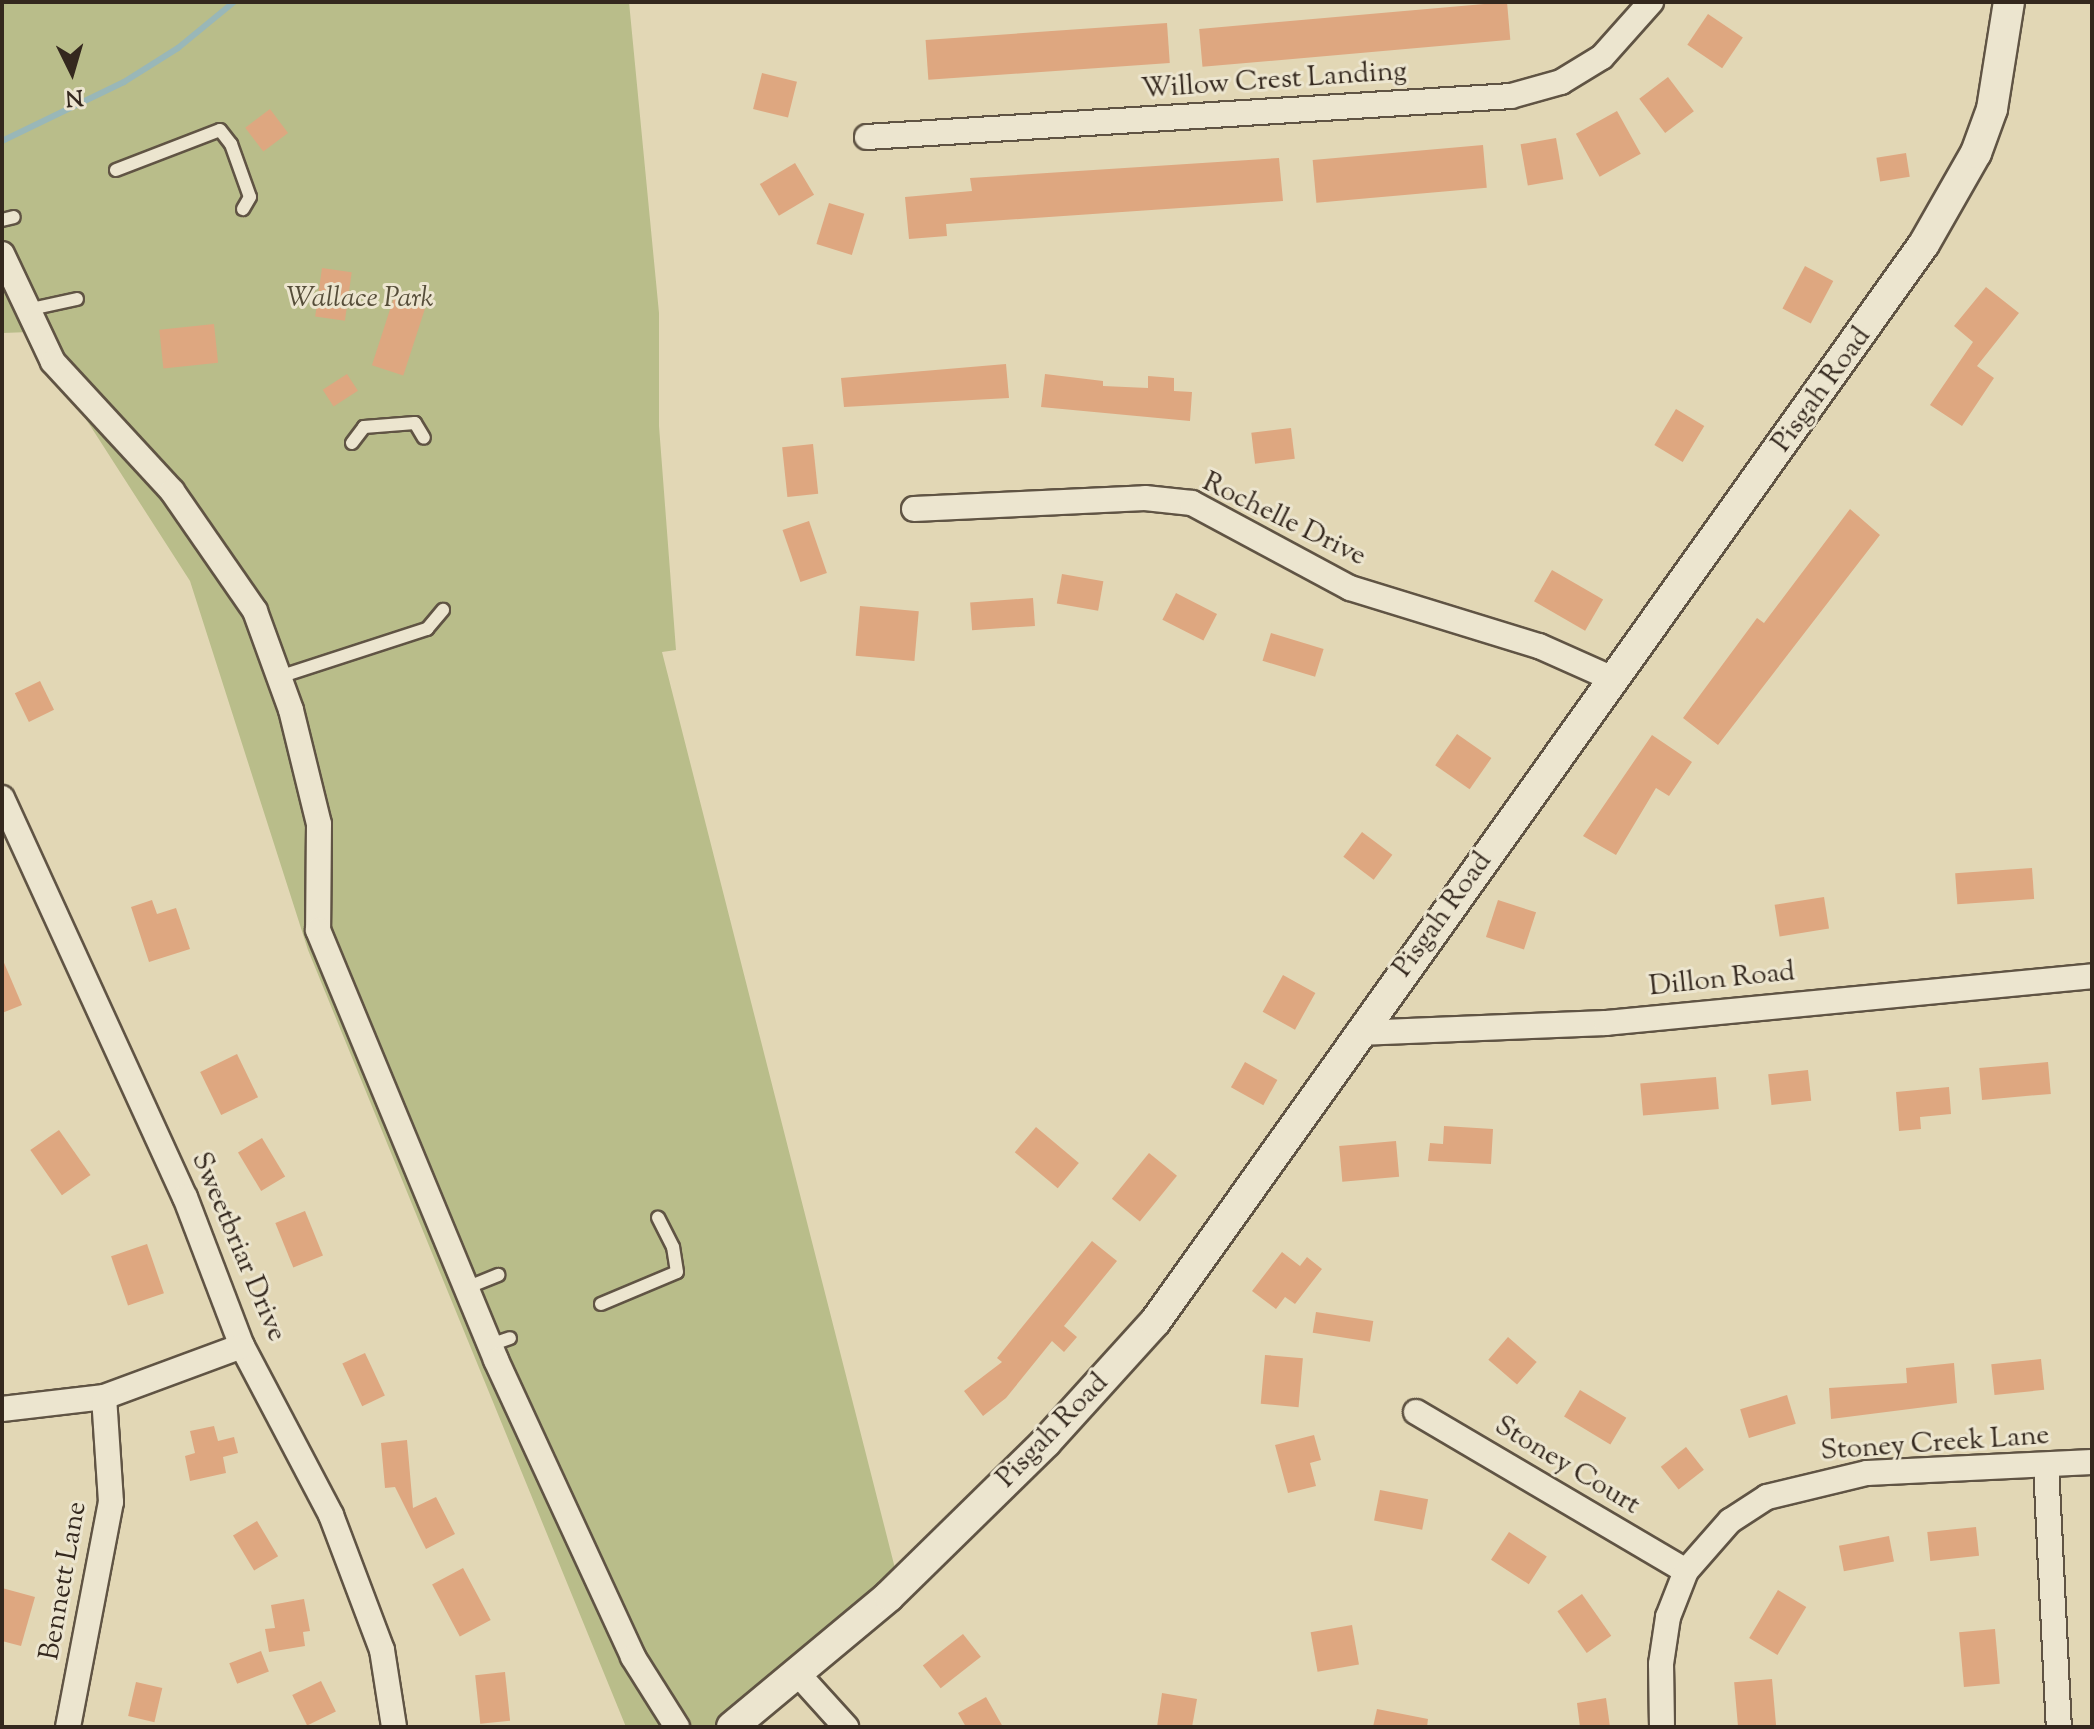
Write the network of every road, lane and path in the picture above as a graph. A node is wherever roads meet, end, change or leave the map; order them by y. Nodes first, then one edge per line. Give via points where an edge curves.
1 (1651, 2) edge
2 (2009, 2) edge
3 (867, 137) dead end
4 (116, 170) dead end
5 (243, 209) dead end
6 (2, 254) edge
7 (77, 299) dead end
8 (31, 309) junction
9 (424, 438) dead end
10 (352, 443) dead end
11 (914, 509) dead end
12 (443, 610) dead end
13 (279, 677) junction
14 (1613, 679) junction
15 (2, 798) edge
16 (2092, 976) edge
17 (1358, 1033) junction
18 (658, 1218) dead end
19 (498, 1275) dead end
20 (466, 1288) junction
21 (601, 1304) dead end
22 (242, 1346) junction
23 (104, 1397) junction
24 (2, 1409) edge
25 (1416, 1412) dead end
26 (2092, 1462) edge
27 (2046, 1465) junction
28 (1686, 1571) junction
29 (798, 1674) junction
30 (68, 1727) edge
31 (394, 1727) edge
32 (677, 1727) edge
33 (732, 1727) edge
34 (846, 1727) edge
35 (1662, 1727) edge
36 (2059, 1727) edge

1 - 3 street, Willow Crest Landing via 1602,57 1561,82 1511,96
2 - 14 street, Pisgah Road via 1992,109 1976,153 1924,244
4 - 5 lane via 220,130 231,144 250,197
6 - 8 street
7 - 8 lane
8 - 13 street via 53,362 172,491 255,611
9 - 10 lane via 415,423 364,427
11 - 14 street, Rochelle Drive via 1145,498 1192,503 1350,588 1539,646
12 - 13 lane via 427,629
13 - 20 street via 319,824 318,930
14 - 17 street, Pisgah Road
15 - 22 street, Sweetbriar Drive via 185,1197
16 - 17 street, Dillon Road via 1606,1023
17 - 29 street, Pisgah Road via 1155,1322 1046,1442 889,1596
18 - 21 lane via 673,1247 677,1272
19 - 20 lane
20 - 32 street via 500,1341 633,1657
22 - 23 street
22 - 31 street, Sweetbriar Drive via 266,1382 331,1515 382,1650
23 - 24 street
23 - 30 street, Bennett Lane via 111,1502
25 - 28 street, Stoney Court
26 - 27 street, Stoney Creek Lane
27 - 28 street, Stoney Creek Lane via 1867,1473 1811,1483 1767,1497 1730,1521
27 - 36 street
28 - 35 street, Stoney Creek Lane via 1668,1617 1661,1664
29 - 33 street, Pisgah Road
29 - 34 street

